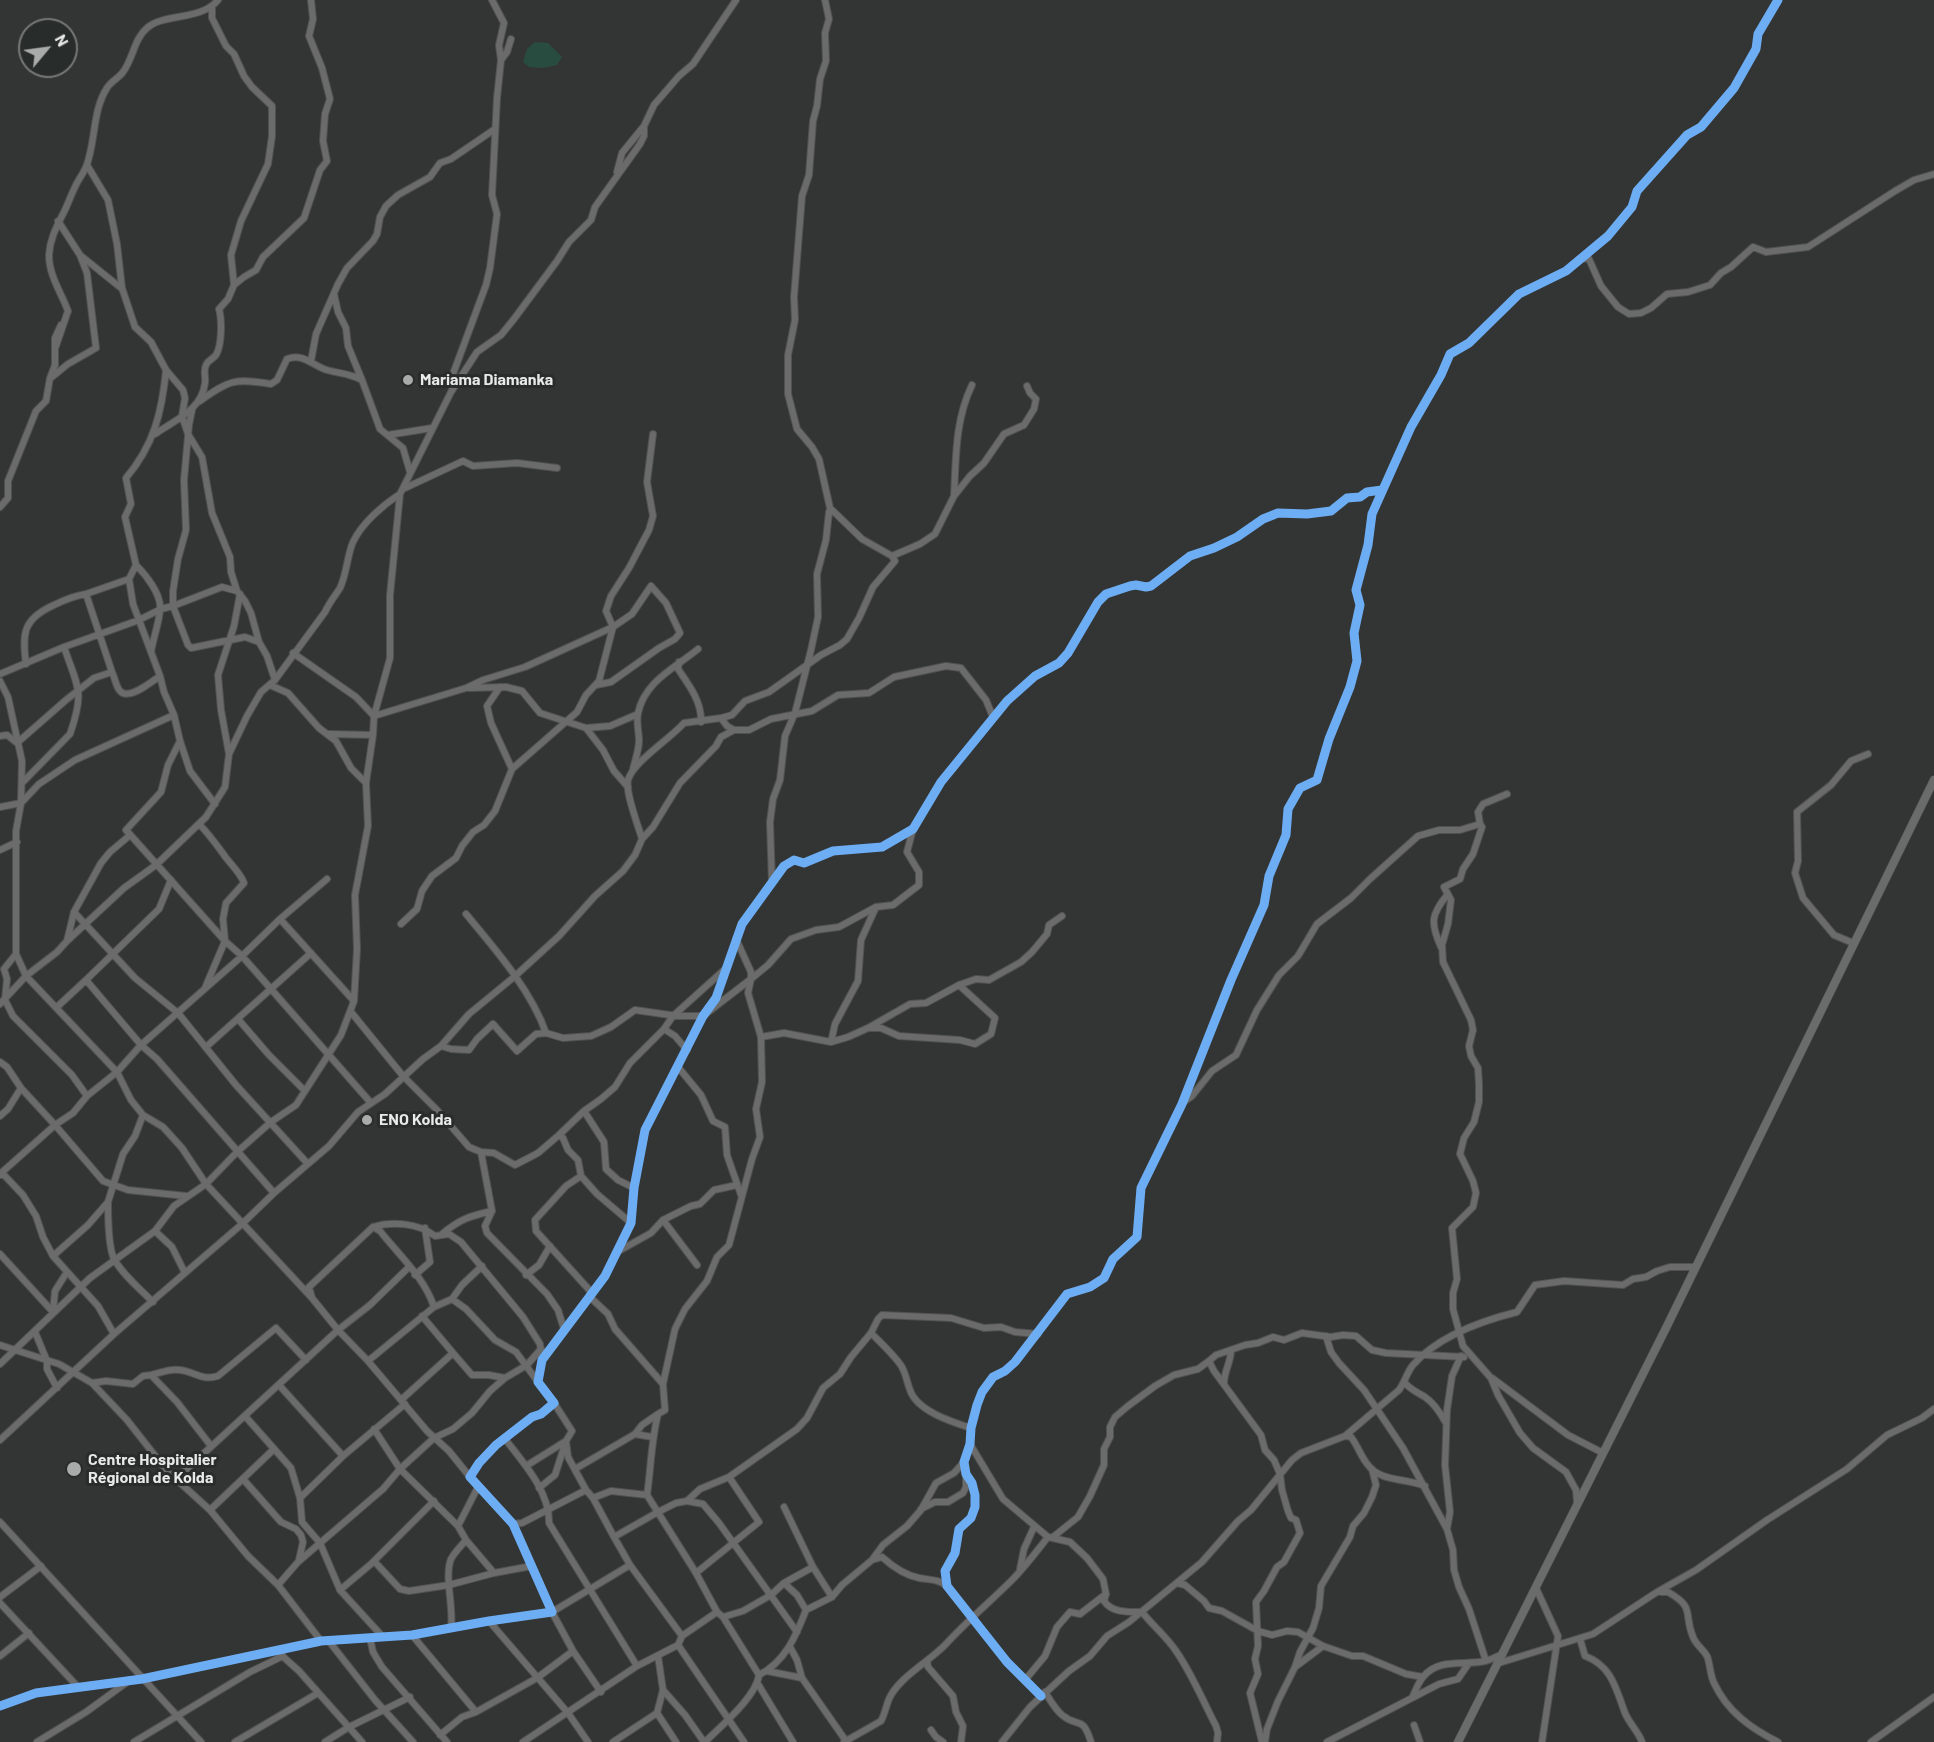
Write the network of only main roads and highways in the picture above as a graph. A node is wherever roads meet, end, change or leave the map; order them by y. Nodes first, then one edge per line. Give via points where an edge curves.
1 (1934, 780) edge
2 (1458, 1742) edge

1 - 2 main road

